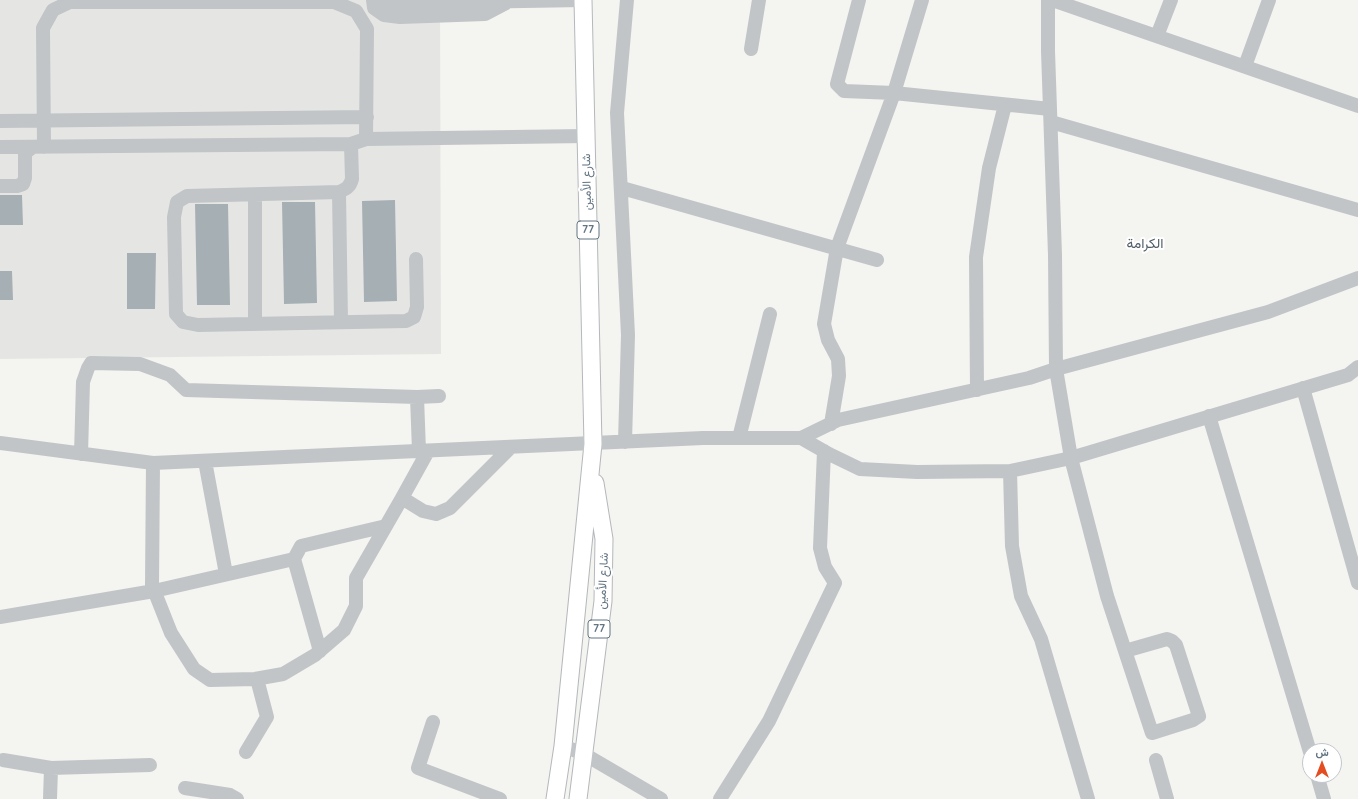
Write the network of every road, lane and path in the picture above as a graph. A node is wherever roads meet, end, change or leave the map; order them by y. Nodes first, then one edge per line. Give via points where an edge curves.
1 (373, 0) edge
2 (378, 0) edge
3 (583, 0) edge
4 (627, 0) edge
5 (759, 0) edge
6 (859, 0) edge
7 (922, 0) edge
8 (1048, 0) edge
9 (1052, 0) edge
10 (1171, 0) edge
11 (1269, 0) edge
12 (279, 1) edge
13 (508, 2) junction
14 (1157, 36) junction
15 (751, 49) dead end
16 (1245, 66) junction
17 (894, 93) junction
18 (1005, 105) junction
19 (1358, 106) edge
20 (1050, 115) junction
21 (367, 117) junction
22 (0, 121) edge
23 (44, 121) junction
24 (586, 136) junction
25 (366, 139) junction
26 (351, 144) junction
27 (0, 147) edge
28 (39, 147) junction
29 (0, 186) edge
30 (622, 188) junction
31 (339, 192) junction
32 (255, 194) junction
33 (1358, 210) edge
34 (837, 248) junction
35 (416, 259) dead end
36 (877, 260) dead end
37 (1358, 278) edge
38 (770, 314) dead end
39 (341, 322) junction
40 (255, 324) junction
41 (1358, 367) edge
42 (1056, 370) junction
43 (1303, 388) junction
44 (977, 390) junction
45 (439, 396) dead end
46 (417, 397) junction
47 (1209, 416) junction
48 (831, 424) junction
49 (739, 438) junction
50 (801, 438) junction
51 (625, 442) junction
52 (0, 443) edge
53 (510, 447) junction
54 (423, 451) junction
55 (824, 451) junction
56 (592, 452) junction
57 (81, 454) junction
58 (1072, 458) junction
59 (206, 460) junction
60 (153, 463) junction
61 (1010, 471) junction
62 (402, 498) junction
63 (386, 526) junction
64 (1353, 545) edge
65 (294, 559) junction
66 (226, 574) junction
67 (1358, 582) edge
68 (154, 591) junction
69 (0, 617) edge
70 (320, 650) junction
71 (1125, 651) junction
72 (257, 679) junction
73 (433, 722) dead end
74 (1307, 743) edge
75 (563, 746) junction
76 (246, 752) dead end
77 (584, 754) junction
78 (3, 760) dead end
79 (1156, 760) dead end
80 (150, 765) dead end
81 (51, 768) junction
82 (1319, 783) edge
83 (185, 788) dead end
84 (50, 799) edge
85 (237, 799) edge
86 (500, 799) edge
87 (555, 799) edge
88 (578, 799) edge
89 (661, 799) edge
90 (720, 799) edge
91 (1088, 799) edge
92 (1167, 799) edge
93 (1324, 799) edge

1 - 13 street via 374,8 384,15 400,17 485,14
2 - 13 street via 382,3
3 - 13 street
3 - 24 main road, شارع الأمين / 77
4 - 30 street via 618,113
5 - 15 street
6 - 17 street via 837,84 844,91
7 - 17 street
8 - 20 street
9 - 14 street
10 - 14 street
11 - 16 street
12 - 21 street via 334,2 356,11 367,29
12 - 23 street via 70,2 53,10 43,28
14 - 16 street
16 - 19 street
17 - 18 street
17 - 34 street
18 - 20 street
18 - 44 street via 989,168 976,257
20 - 33 street
20 - 42 street
21 - 23 street
21 - 25 street
22 - 23 street
23 - 28 street
24 - 25 street
24 - 56 main road, شارع الأمين / 77
25 - 26 street
26 - 28 street
26 - 31 street via 351,184
27 - 28 street
28 - 29 street via 25,153 23,184
30 - 34 street
30 - 51 street via 628,335
31 - 32 street
31 - 39 street
32 - 40 street
32 - 40 street via 187,196 176,202 174,217 176,314 183,322 198,325
34 - 36 street
34 - 48 street via 824,324 828,340 838,358 839,376
35 - 39 street via 417,307 414,317 406,321
37 - 42 street via 1268,312
38 - 49 street
39 - 40 street
41 - 43 street via 1348,375
42 - 44 street
42 - 58 street
43 - 47 street
43 - 64 street
44 - 48 street via 838,420
45 - 46 street
46 - 54 street
46 - 57 street via 186,390 170,375 140,364 91,363 83,382
47 - 58 street
47 - 74 street
48 - 50 street
49 - 50 street
49 - 51 street
50 - 55 street
51 - 56 street
52 - 57 street
53 - 54 street
53 - 56 street
53 - 62 street via 450,508 436,514
54 - 59 street
54 - 62 street
55 - 61 street via 860,470
55 - 90 street via 820,548 825,567 835,583 769,721
56 - 75 main road, شارع الأمين / 77
56 - 77 main road, شارع الأمين / 77 via 604,539 603,601
57 - 60 street
58 - 61 street
58 - 71 street via 1107,596
59 - 60 street
59 - 66 street
60 - 68 street
61 - 91 street via 1012,546 1021,596 1041,639
62 - 63 street
63 - 65 street via 301,546
63 - 70 street via 356,578 356,606 344,630
64 - 67 street
65 - 66 street
65 - 70 street
66 - 68 street
68 - 69 street
68 - 72 street via 171,633 194,669 210,680
70 - 72 street via 283,674
71 - 71 street via 1152,733 1199,716 1176,645 1172,641 1167,639
72 - 76 street via 267,717
73 - 86 street via 418,768
75 - 77 street
75 - 87 main road, شارع الأمين / 77
77 - 88 main road, شارع الأمين / 77
77 - 89 street
78 - 81 street
79 - 92 street
80 - 81 street
81 - 84 street
82 - 93 street
83 - 85 street via 230,795

